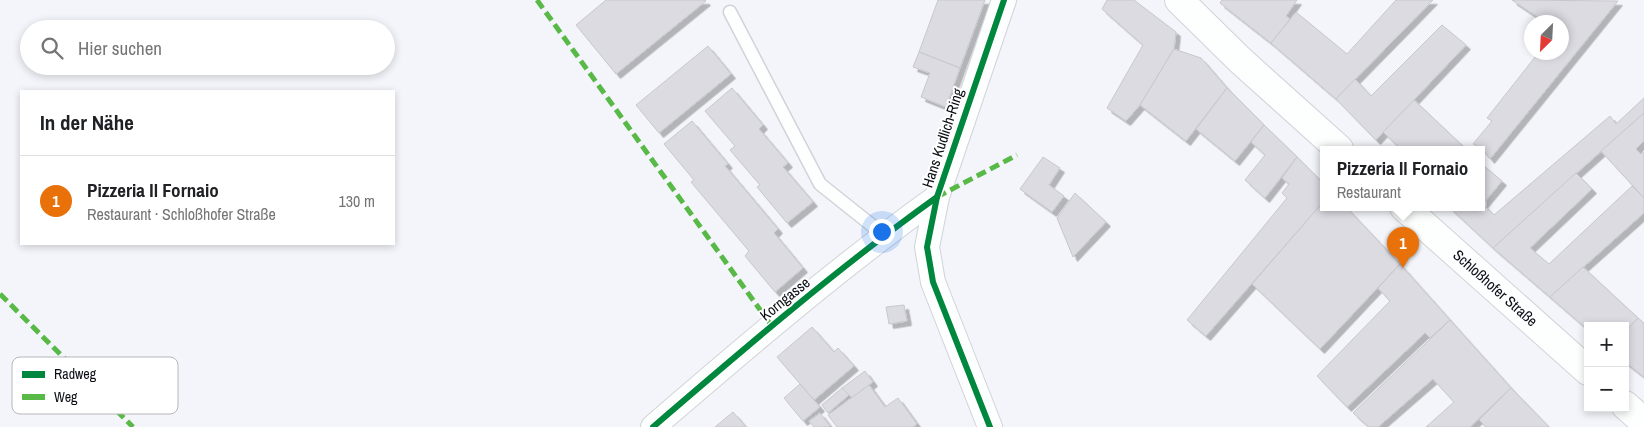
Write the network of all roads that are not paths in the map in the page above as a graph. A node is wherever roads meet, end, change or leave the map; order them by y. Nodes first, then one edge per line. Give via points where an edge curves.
1 (1004, 0) edge
2 (1180, 0) edge
3 (730, 12) dead end
4 (1337, 146) edge
5 (937, 196) junction
6 (1408, 211) edge
7 (884, 235) junction
8 (1584, 367) edge
9 (1629, 409) edge
10 (1644, 422) edge
11 (654, 427) edge
12 (990, 427) edge

1 - 5 street, Hans Kudlich-Ring
2 - 4 main road via 1240,60
3 - 7 lane via 820,184
5 - 7 street, Korngasse
5 - 12 street, Hans Kudlich-Ring via 927,248 933,282
6 - 8 main road, Schloßhofer Straße
7 - 11 street, Korngasse via 771,325
9 - 10 main road

